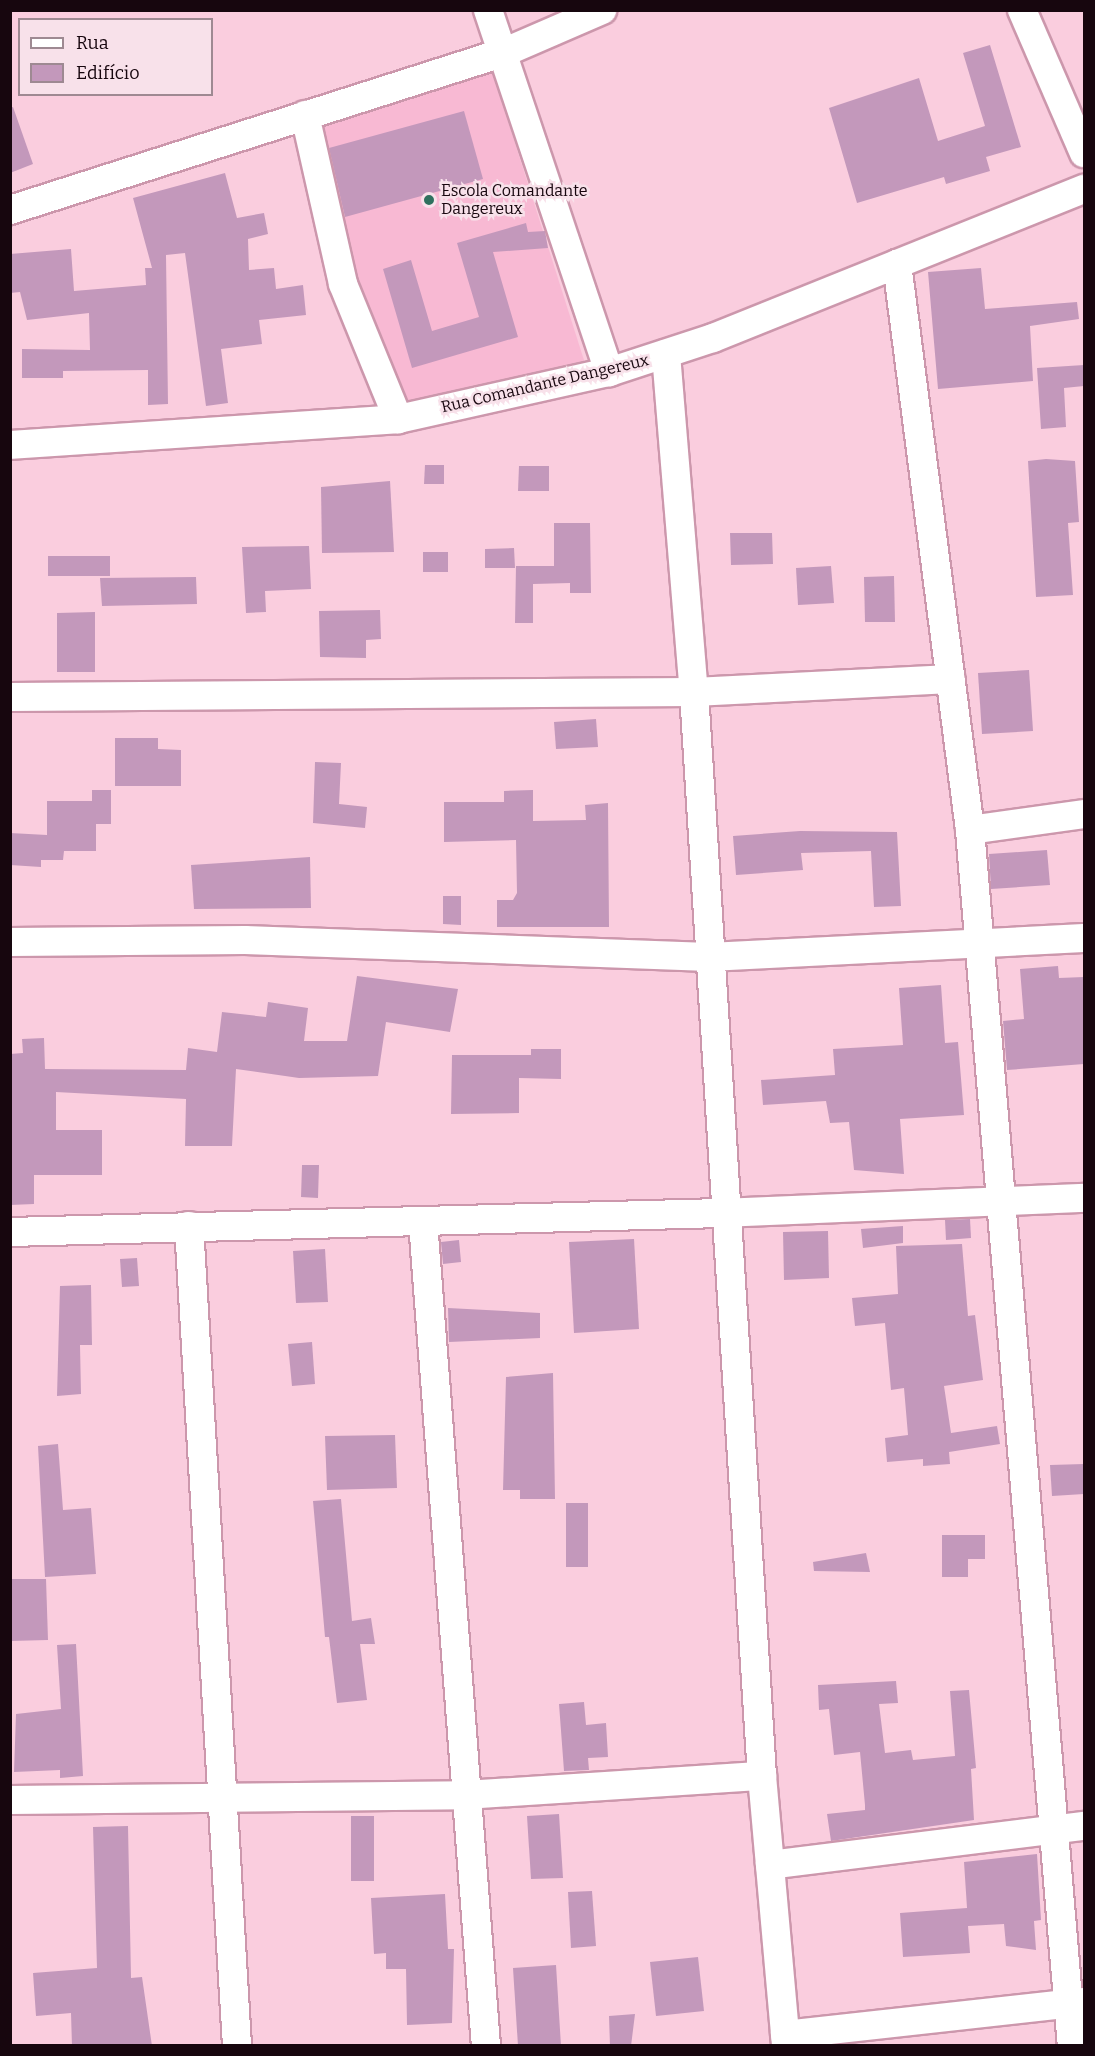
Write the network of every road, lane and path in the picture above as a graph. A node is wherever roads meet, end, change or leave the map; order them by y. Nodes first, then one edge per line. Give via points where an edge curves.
1 (488, 10) edge
2 (602, 10) edge
3 (1022, 10) edge
4 (505, 52) junction
5 (304, 115) junction
6 (1084, 153) edge
7 (1084, 189) edge
8 (10, 210) edge
9 (897, 264) junction
10 (666, 354) junction
11 (609, 372) junction
12 (398, 418) junction
13 (10, 445) edge
14 (951, 679) junction
15 (694, 692) junction
16 (10, 698) edge
17 (1084, 814) edge
18 (970, 830) junction
19 (1084, 938) edge
20 (10, 942) edge
21 (978, 944) junction
22 (709, 957) junction
23 (1084, 1198) edge
24 (1002, 1203) junction
25 (723, 1213) junction
26 (423, 1222) junction
27 (189, 1226) junction
28 (10, 1232) edge
29 (762, 1776) junction
30 (465, 1795) junction
31 (225, 1796) junction
32 (10, 1800) edge
33 (1084, 1826) edge
34 (1052, 1829) junction
35 (770, 1865) junction
36 (1077, 2003) edge
37 (786, 2041) edge
38 (237, 2046) edge
39 (486, 2046) edge
40 (1072, 2046) edge

1 - 4 street
2 - 4 street
3 - 6 street
4 - 5 street
4 - 11 street
5 - 8 street
5 - 12 street via 343,284
7 - 9 street, Rua Comandante Dangereux
9 - 10 street, Rua Comandante Dangereux
9 - 14 street
10 - 11 street, Rua Comandante Dangereux
10 - 15 street
11 - 12 street, Rua Comandante Dangereux
12 - 13 street, Rua Comandante Dangereux
14 - 15 street
14 - 18 street
15 - 16 street
15 - 22 street
17 - 18 street
18 - 21 street
19 - 21 street
20 - 22 street via 245,939
21 - 22 street
21 - 24 street
22 - 25 street
23 - 24 street
24 - 25 street
24 - 34 street
25 - 26 street
25 - 29 street
26 - 27 street
26 - 30 street
27 - 28 street
27 - 31 street
29 - 30 street
29 - 35 street
30 - 31 street
30 - 39 street
31 - 32 street
31 - 38 street
33 - 34 street
34 - 35 street
34 - 36 street
35 - 37 street
36 - 37 street
36 - 40 street

